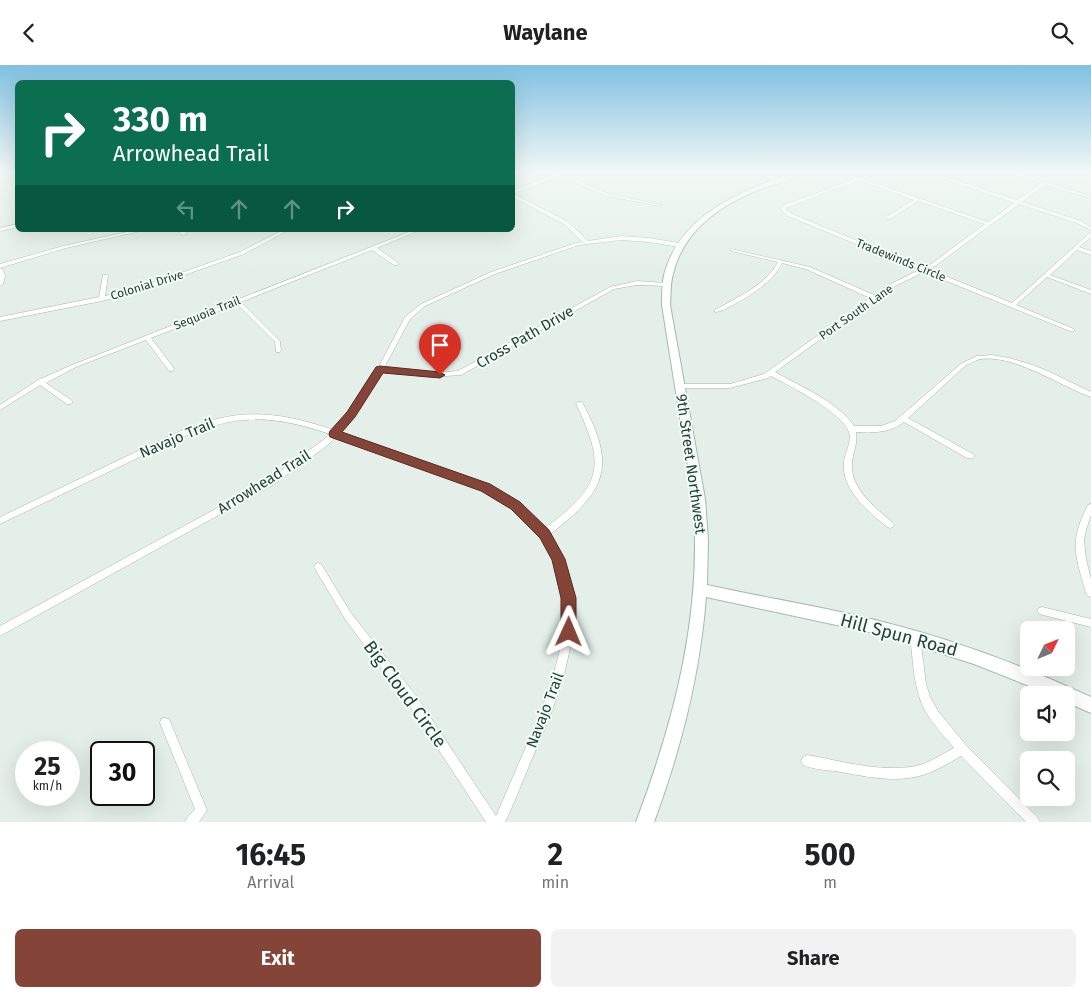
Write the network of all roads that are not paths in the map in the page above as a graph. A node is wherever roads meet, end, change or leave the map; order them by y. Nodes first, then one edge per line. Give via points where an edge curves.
1 (539, 208) edge
2 (716, 208) edge
3 (904, 208) edge
4 (943, 208) edge
5 (1011, 208) edge
6 (1035, 208) edge
7 (775, 210) dead end
8 (784, 210) joint
9 (888, 218) dead end
10 (989, 224) junction
11 (15, 226) edge
12 (1091, 229) edge
13 (0, 230) edge
14 (135, 232) edge
15 (181, 232) edge
16 (283, 232) edge
17 (413, 232) edge
18 (184, 234) dead end
19 (1091, 234) edge
20 (586, 242) junction
21 (679, 245) junction
22 (373, 248) junction
23 (1076, 248) junction
24 (733, 250) dead end
25 (1091, 253) edge
26 (781, 261) junction
27 (396, 264) dead end
28 (0, 268) edge
29 (923, 270) junction
30 (1046, 275) junction
31 (105, 276) dead end
32 (0, 284) edge
33 (666, 285) junction
34 (1091, 292) edge
35 (875, 298) junction
36 (102, 299) junction
37 (237, 301) junction
38 (1012, 306) junction
39 (717, 311) dead end
40 (0, 319) edge
41 (1072, 330) dead end
42 (147, 337) junction
43 (278, 351) dead end
44 (171, 369) dead end
45 (380, 370) junction
46 (771, 373) junction
47 (40, 382) junction
48 (680, 386) junction
49 (1091, 395) edge
50 (69, 402) dead end
51 (580, 404) dead end
52 (0, 408) edge
53 (904, 419) junction
54 (852, 429) junction
55 (334, 434) junction
56 (970, 456) dead end
57 (1091, 507) edge
58 (2, 518) edge
59 (890, 525) dead end
60 (544, 534) junction
61 (318, 567) dead end
62 (699, 589) junction
63 (1091, 593) edge
64 (1042, 611) dead end
65 (1091, 623) edge
66 (0, 631) edge
67 (915, 637) junction
68 (1091, 705) edge
69 (165, 723) dead end
70 (962, 749) junction
71 (807, 761) dead end
72 (191, 822) edge
73 (493, 822) edge
74 (499, 822) edge
75 (645, 822) edge
76 (1034, 822) edge

1 - 20 street via 559,219
2 - 21 street, 9th Street Northwest via 697,223
3 - 9 street
4 - 10 street
5 - 10 street, Port South Lane
6 - 12 street
7 - 8 street
8 - 29 street, Tradewinds Circle
10 - 29 street, Port South Lane
11 - 13 street
14 - 28 street via 65,247
15 - 18 street
16 - 36 street, Colonial Drive via 222,260
17 - 22 street, Sequoia Trail
19 - 23 street
20 - 21 street, Arrowhead Trail via 614,238
20 - 45 street, Arrowhead Trail via 493,273 423,305 407,318
21 - 33 street, 9th Street Northwest
22 - 27 street
22 - 37 street, Sequoia Trail
23 - 25 street
23 - 30 street
24 - 26 street
26 - 35 street via 815,271
26 - 39 street via 769,279
28 - 32 street
29 - 35 street, Port South Lane
29 - 38 street, Tradewinds Circle
30 - 34 street
30 - 38 street
31 - 36 street
33 - 45 street, Cross Path Drive via 637,283 607,290 459,373 430,375
33 - 48 street, 9th Street Northwest via 666,305
35 - 46 street, Port South Lane
36 - 40 street, Colonial Drive
37 - 42 street, Sequoia Trail
37 - 43 street via 278,342
38 - 41 street, Tradewinds Circle
42 - 44 street
42 - 47 street, Sequoia Trail
45 - 55 street, Arrowhead Trail via 351,415
46 - 48 street, Port South Lane via 730,386
46 - 54 street via 831,408
47 - 50 street
47 - 52 street, Sequoia Trail
48 - 62 street, 9th Street Northwest via 702,531
49 - 53 street via 1018,363 995,357 977,358 964,364
51 - 60 street via 600,451 597,477 582,503
53 - 54 street via 894,426
53 - 56 street
54 - 59 street via 853,445 847,466 850,479 868,504
55 - 58 street, Navajo Trail via 271,416 243,416 218,421 187,431
55 - 60 street, Navajo Trail via 485,488 515,505
55 - 66 street, Arrowhead Trail via 270,483
57 - 63 street via 1079,537 1080,554
60 - 74 street, Navajo Trail via 566,582 570,618 567,649 552,700
61 - 73 street, Big Cloud Circle via 348,616 413,701
62 - 67 street, Hill Spun Road
62 - 75 street, 9th Street Northwest via 697,629 684,695 663,773
64 - 65 street
67 - 68 street, Hill Spun Road via 1000,666
67 - 70 street via 920,684 925,699
69 - 72 street via 201,810
70 - 71 street via 932,766 896,773
70 - 76 street

